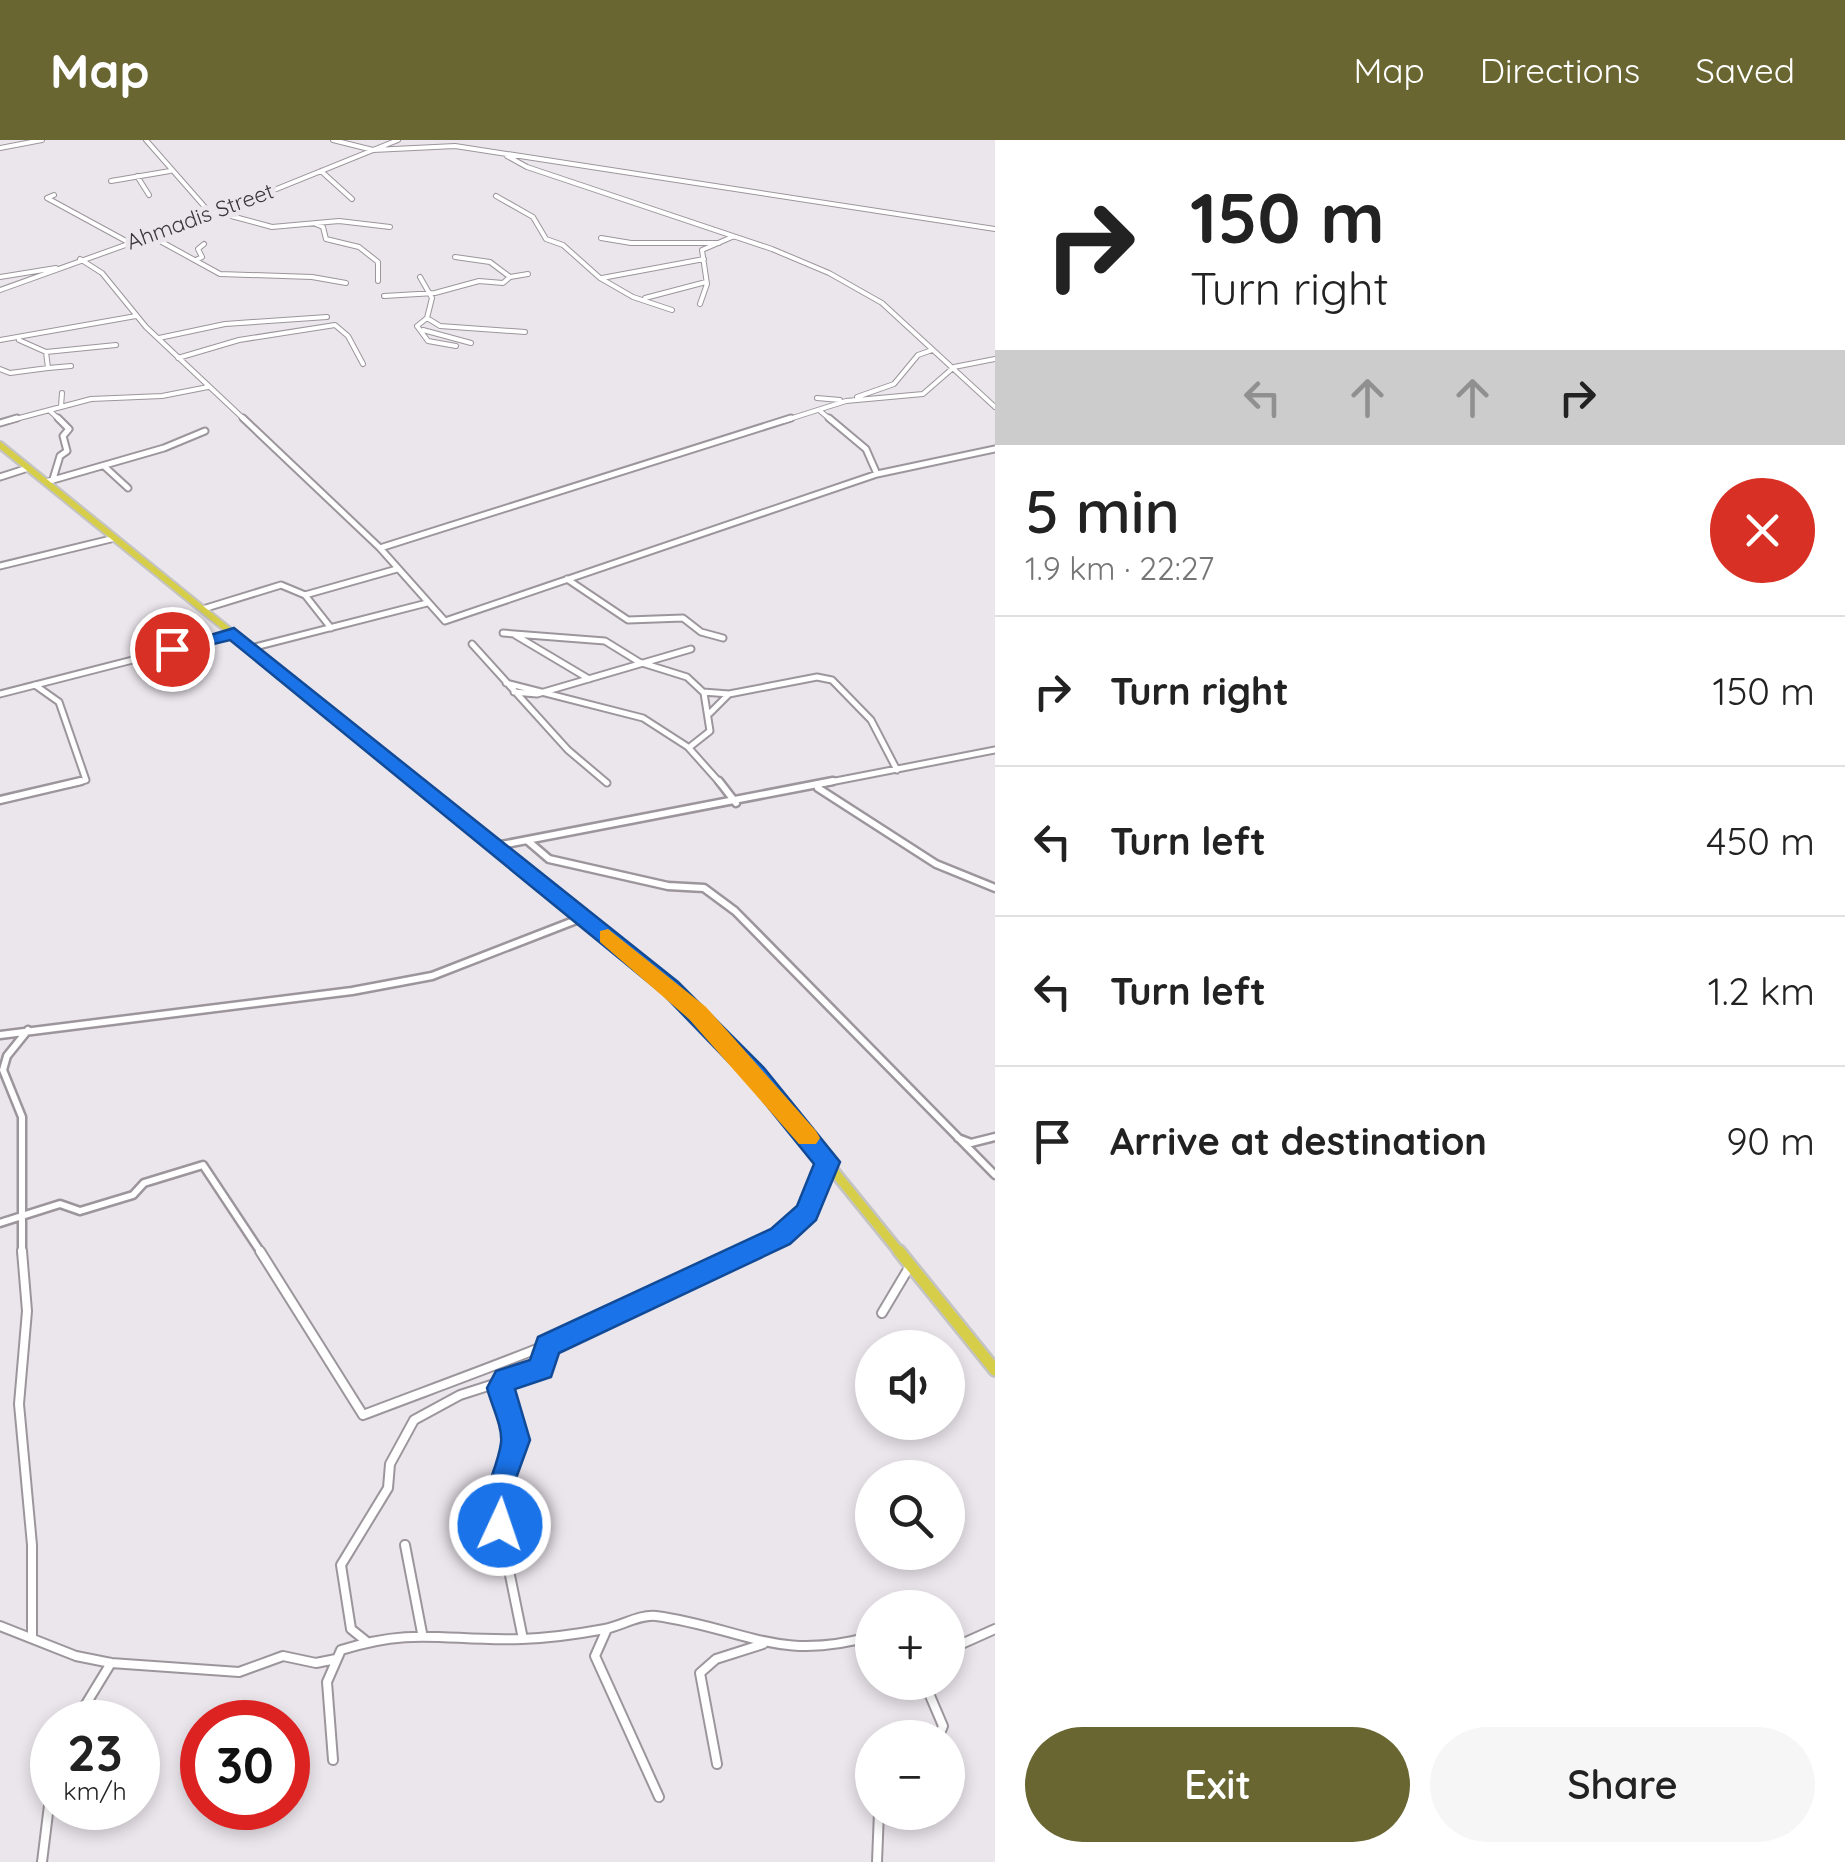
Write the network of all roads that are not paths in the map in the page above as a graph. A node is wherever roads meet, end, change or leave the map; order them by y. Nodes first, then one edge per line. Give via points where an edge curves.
1 (42, 140) edge
2 (146, 140) edge
3 (333, 140) edge
4 (398, 140) edge
5 (0, 148) edge
6 (372, 150) junction
7 (502, 154) junction
8 (170, 170) junction
9 (320, 170) junction
10 (137, 176) junction
11 (111, 181) dead end
12 (54, 195) dead end
13 (149, 195) dead end
14 (496, 196) dead end
15 (352, 200) dead end
16 (214, 213) junction
17 (315, 224) junction
18 (390, 227) dead end
19 (995, 229) edge
20 (148, 234) junction
21 (733, 236) junction
22 (601, 238) dead end
23 (128, 242) junction
24 (719, 243) junction
25 (204, 244) dead end
26 (455, 257) dead end
27 (80, 258) junction
28 (704, 259) junction
29 (196, 260) junction
30 (57, 268) junction
31 (528, 274) dead end
32 (0, 277) edge
33 (510, 277) junction
34 (420, 278) dead end
35 (600, 278) junction
36 (378, 282) dead end
37 (706, 282) junction
38 (346, 283) dead end
39 (0, 290) edge
40 (429, 293) junction
41 (384, 296) dead end
42 (642, 299) junction
43 (700, 304) dead end
44 (672, 310) dead end
45 (138, 316) junction
46 (326, 317) dead end
47 (427, 318) junction
48 (422, 330) junction
49 (524, 332) dead end
50 (157, 338) junction
51 (0, 340) edge
52 (19, 340) junction
53 (470, 343) dead end
54 (116, 345) dead end
55 (456, 346) dead end
56 (932, 350) junction
57 (46, 352) junction
58 (178, 358) junction
59 (995, 359) edge
60 (363, 364) dead end
61 (71, 366) dead end
62 (954, 367) junction
63 (48, 368) junction
64 (0, 369) edge
65 (208, 387) junction
66 (62, 393) dead end
67 (816, 398) dead end
68 (992, 399) edge
69 (846, 400) junction
70 (61, 406) junction
71 (995, 407) edge
72 (819, 409) junction
73 (49, 410) junction
74 (0, 423) edge
75 (205, 430) dead end
76 (0, 445) edge
77 (995, 449) edge
78 (103, 465) junction
79 (28, 468) junction
80 (877, 474) junction
81 (0, 477) edge
82 (50, 480) junction
83 (128, 488) dead end
84 (115, 538) junction
85 (380, 548) junction
86 (0, 566) edge
87 (397, 569) junction
88 (566, 578) junction
89 (305, 594) junction
90 (427, 604) junction
91 (203, 610) junction
92 (331, 628) junction
93 (504, 633) dead end
94 (234, 634) junction
95 (514, 634) junction
96 (723, 638) dead end
97 (472, 644) dead end
98 (251, 648) junction
99 (690, 650) dead end
100 (639, 662) junction
101 (589, 679) junction
102 (506, 683) junction
103 (34, 684) junction
104 (548, 691) junction
105 (514, 692) junction
106 (704, 692) junction
107 (0, 694) edge
108 (730, 694) junction
109 (710, 713) junction
110 (691, 746) junction
111 (995, 750) edge
112 (897, 770) junction
113 (607, 784) dead end
114 (817, 788) junction
115 (0, 800) edge
116 (736, 802) junction
117 (528, 841) junction
118 (494, 847) junction
119 (995, 888) edge
120 (585, 916) junction
121 (28, 1030) junction
122 (0, 1034) edge
123 (952, 1136) junction
124 (995, 1136) edge
125 (827, 1162) junction
126 (995, 1176) edge
127 (20, 1220) junction
128 (0, 1223) edge
129 (910, 1265) junction
130 (882, 1313) dead end
131 (547, 1345) junction
132 (995, 1370) edge
133 (506, 1380) junction
134 (500, 1525) dead end
135 (405, 1545) dead end
136 (504, 1546) dead end
137 (0, 1626) edge
138 (607, 1629) junction
139 (995, 1629) edge
140 (422, 1633) junction
141 (32, 1638) junction
142 (523, 1639) junction
143 (855, 1641) edge
144 (366, 1642) junction
145 (965, 1642) edge
146 (764, 1644) junction
147 (337, 1659) junction
148 (111, 1663) junction
149 (88, 1700) edge
150 (333, 1760) dead end
151 (717, 1764) dead end
152 (660, 1797) dead end
153 (46, 1830) edge
154 (878, 1830) edge
155 (42, 1862) edge
156 (877, 1862) edge

1 - 5 street
2 - 8 street
3 - 6 street
4 - 6 street, Ahmadis Street
6 - 7 street via 447,146
6 - 9 street, Ahmadis Street
7 - 19 street
7 - 21 street
8 - 10 street
8 - 16 street via 185,177
9 - 15 street
9 - 16 street, Ahmadis Street
10 - 11 street
10 - 13 street
12 - 23 street via 47,198 58,208
14 - 35 street via 533,217 546,239
16 - 17 street via 272,228
16 - 20 street, Ahmadis Street
17 - 18 street via 351,220
17 - 36 street via 326,239 359,247 378,262
20 - 23 street, Ahmadis Street
20 - 29 street
21 - 24 street
21 - 56 street via 859,289
22 - 24 street
23 - 27 street, Ahmadis Street
24 - 28 street via 702,250
25 - 29 street
26 - 33 street via 490,262
27 - 30 street, Ahmadis Street
27 - 45 street via 102,272
28 - 35 street
28 - 37 street
29 - 38 street via 220,274
30 - 32 street
30 - 39 street, Ahmadis Street
31 - 33 street
33 - 40 street
34 - 40 street
35 - 42 street
37 - 42 street
37 - 43 street
40 - 41 street
40 - 47 street
42 - 44 street
45 - 50 street
45 - 52 street via 111,316
46 - 50 street via 224,324
47 - 48 street via 417,326
47 - 49 street via 440,326
48 - 53 street
48 - 55 street via 428,341
50 - 58 street
51 - 52 street
52 - 57 street
54 - 57 street
56 - 62 street
56 - 69 street via 918,354 894,384
57 - 63 street
58 - 60 street via 334,325
58 - 65 street
59 - 62 street
61 - 63 street
62 - 68 street
62 - 69 street via 923,394
63 - 64 street via 10,374
65 - 70 street
65 - 85 street
66 - 70 street
67 - 69 street
68 - 71 street
69 - 72 street
70 - 73 street
72 - 80 street via 866,449
72 - 85 street
73 - 74 street
73 - 82 street via 69,429 63,436 66,452
75 - 78 street
76 - 79 highway
77 - 80 street
78 - 82 street
78 - 83 street
79 - 81 street
79 - 82 highway
80 - 88 street
82 - 84 highway
84 - 86 street
84 - 91 highway
85 - 87 street
87 - 89 street
87 - 90 street
88 - 90 street via 446,621
88 - 96 street via 628,620 682,618
89 - 91 street via 281,585
89 - 92 street
90 - 92 street
91 - 94 highway
92 - 98 street
93 - 95 street
94 - 98 highway
94 - 103 street
95 - 100 street via 604,640
95 - 101 street
97 - 102 street
98 - 118 highway
99 - 100 street
100 - 101 street
100 - 106 street via 687,677
101 - 104 street
102 - 104 street
102 - 105 street
103 - 107 street
103 - 115 street via 59,702 86,780
104 - 105 street
104 - 110 street via 638,717
105 - 113 street
106 - 108 street
106 - 109 street
108 - 109 street
108 - 112 street via 817,677 832,680 871,720
109 - 110 street via 710,731
110 - 116 street
111 - 112 street
112 - 114 street
114 - 116 street
114 - 119 street via 936,864
116 - 117 street
117 - 118 street
117 - 123 street via 549,858 704,888 735,911
118 - 120 highway
120 - 121 street via 432,976
120 - 125 highway via 698,1013
121 - 122 street
121 - 127 street via 3,1070 22,1117
123 - 124 street via 971,1143
123 - 126 street
125 - 129 highway
125 - 131 street via 807,1212 780,1237
127 - 128 street
127 - 131 street via 60,1204 80,1212 203,1166 363,1415
127 - 141 street via 27,1311 19,1404 32,1545
129 - 130 street
129 - 132 highway
131 - 133 street via 541,1368
133 - 134 street via 501,1388 516,1440 497,1492
133 - 144 street via 414,1420 390,1464 388,1488 340,1565 352,1629
135 - 140 street
136 - 142 street
137 - 141 street
138 - 142 street
138 - 146 street via 652,1615
138 - 152 street via 595,1656
139 - 145 street
140 - 142 street
140 - 144 street
141 - 148 street
143 - 146 street via 830,1648
144 - 147 street via 341,1650
146 - 151 street via 716,1660 700,1674
147 - 148 street via 316,1663 283,1656 240,1672
147 - 150 street via 327,1682
148 - 149 street
153 - 155 street
154 - 156 street

